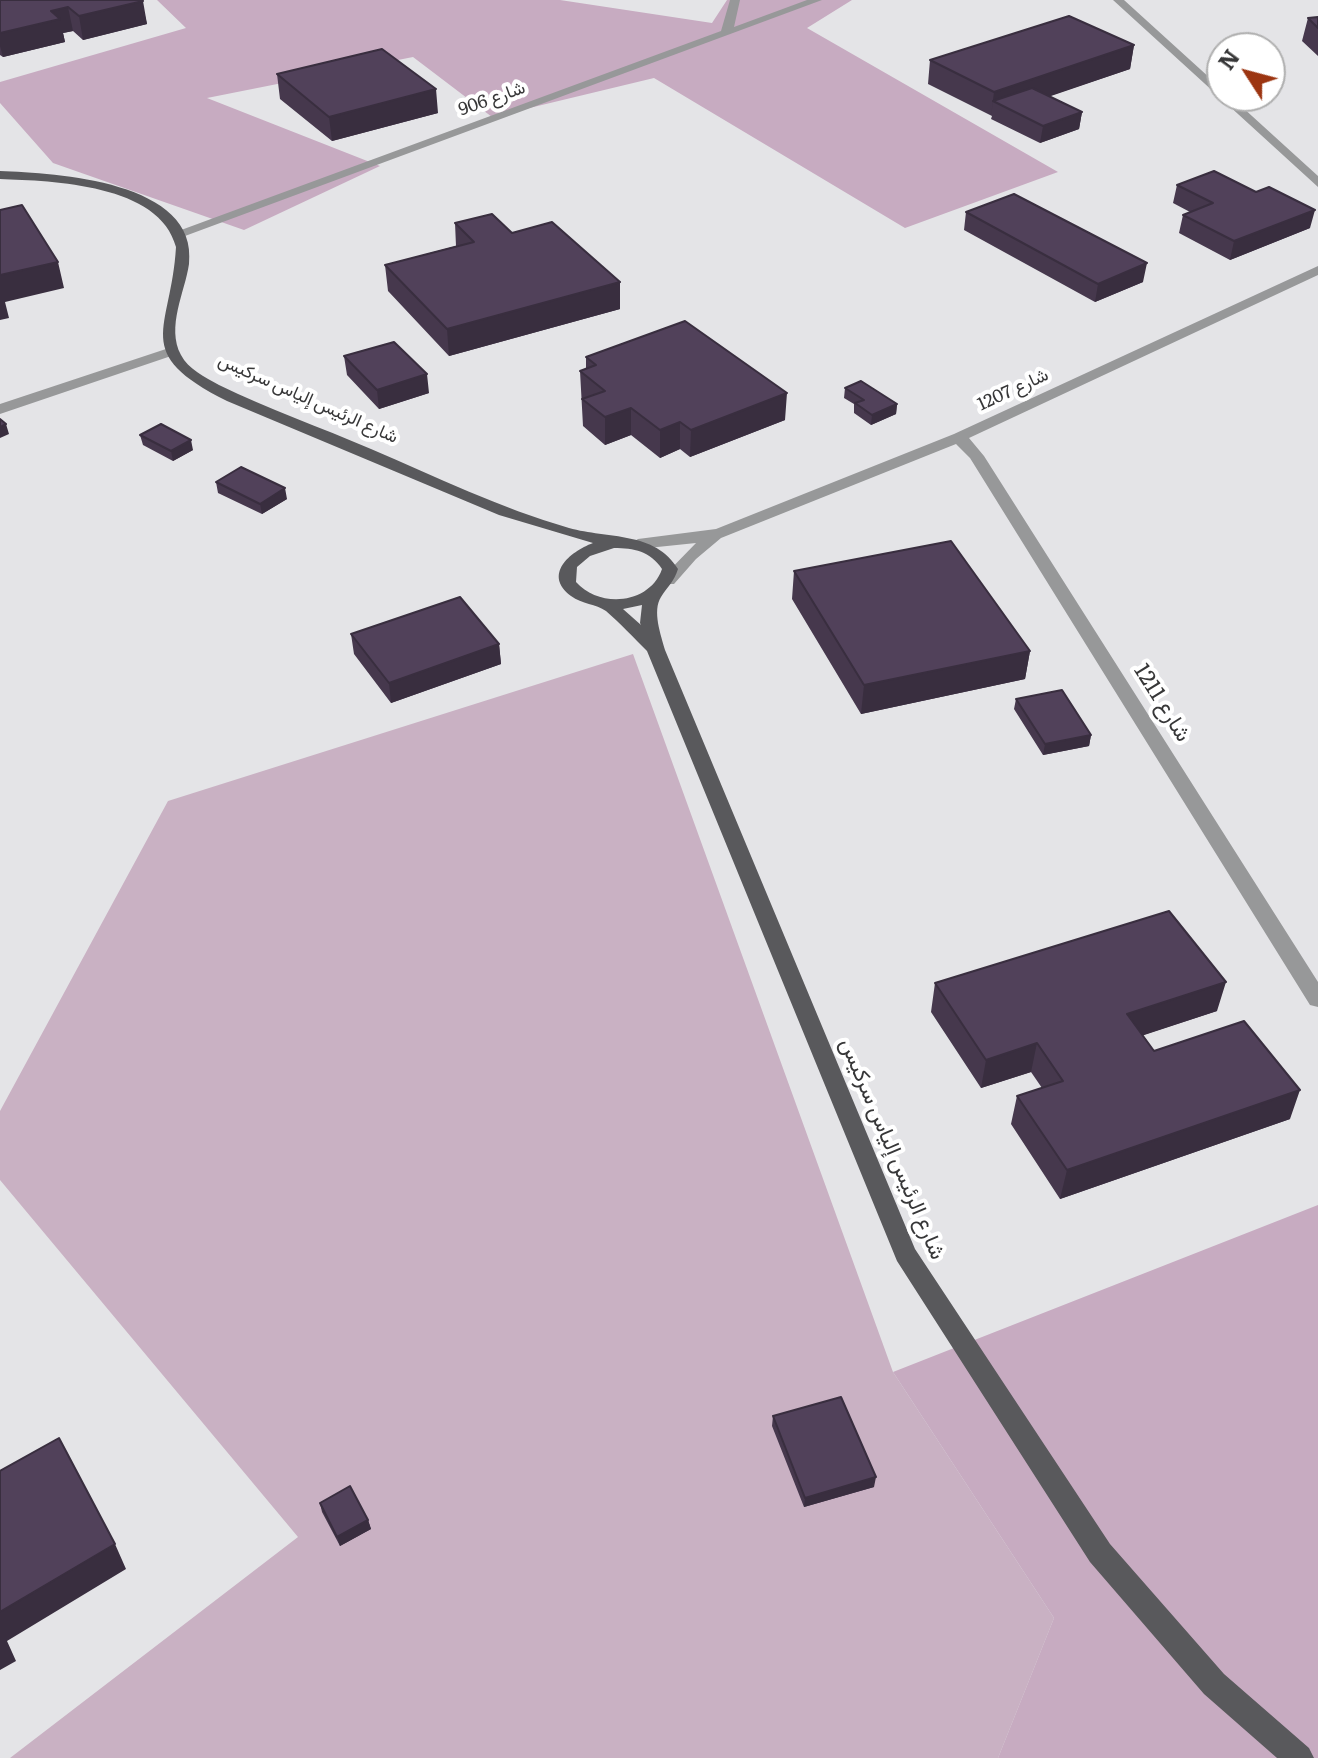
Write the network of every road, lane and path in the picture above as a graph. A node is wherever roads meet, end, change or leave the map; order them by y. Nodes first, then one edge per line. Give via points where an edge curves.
1 (735, 0) edge
2 (817, 0) edge
3 (1118, 0) edge
4 (727, 31) junction
5 (1206, 81) edge
6 (1240, 112) edge
7 (0, 175) edge
8 (1318, 183) edge
9 (180, 233) junction
10 (1318, 270) edge
11 (172, 351) junction
12 (0, 409) edge
13 (959, 437) junction
14 (546, 529) junction
15 (720, 533) junction
16 (614, 543) junction
17 (638, 544) junction
18 (567, 569) junction
19 (668, 580) junction
20 (651, 597) junction
21 (608, 604) junction
22 (656, 650) junction
23 (1318, 999) edge
24 (1299, 1758) edge

1 - 4 street
2 - 4 street, شارع 906
3 - 5 street
4 - 9 street, شارع 906
6 - 8 street
7 - 9 main road via 31,175 127,194 153,206
9 - 11 main road via 179,277 171,305
10 - 13 street, شارع 1207
11 - 12 street
11 - 14 main road, شارع الرئيس إلياس سركيس via 181,366 232,396
13 - 15 street, شارع 1207
13 - 23 street, شارع 1211
14 - 16 main road, شارع الرئيس إلياس سركيس
14 - 18 main road, شارع الرئيس إلياس سركيس via 564,546
15 - 17 street, شارع 1207
15 - 19 street, شارع 1207
16 - 17 main road, شارع الرئيس إلياس سركيس
16 - 18 main road, شارع الرئيس إلياس سركيس via 583,551
17 - 19 main road via 664,559 670,569
18 - 21 main road, شارع الرئيس إلياس سركيس via 575,591
19 - 20 main road
20 - 21 main road
20 - 22 main road, شارع الرئيس إلياس سركيس via 649,623
21 - 22 main road, شارع الرئيس إلياس سركيس
22 - 24 main road, شارع الرئيس إلياس سركيس via 905,1254 1100,1553 1214,1684

